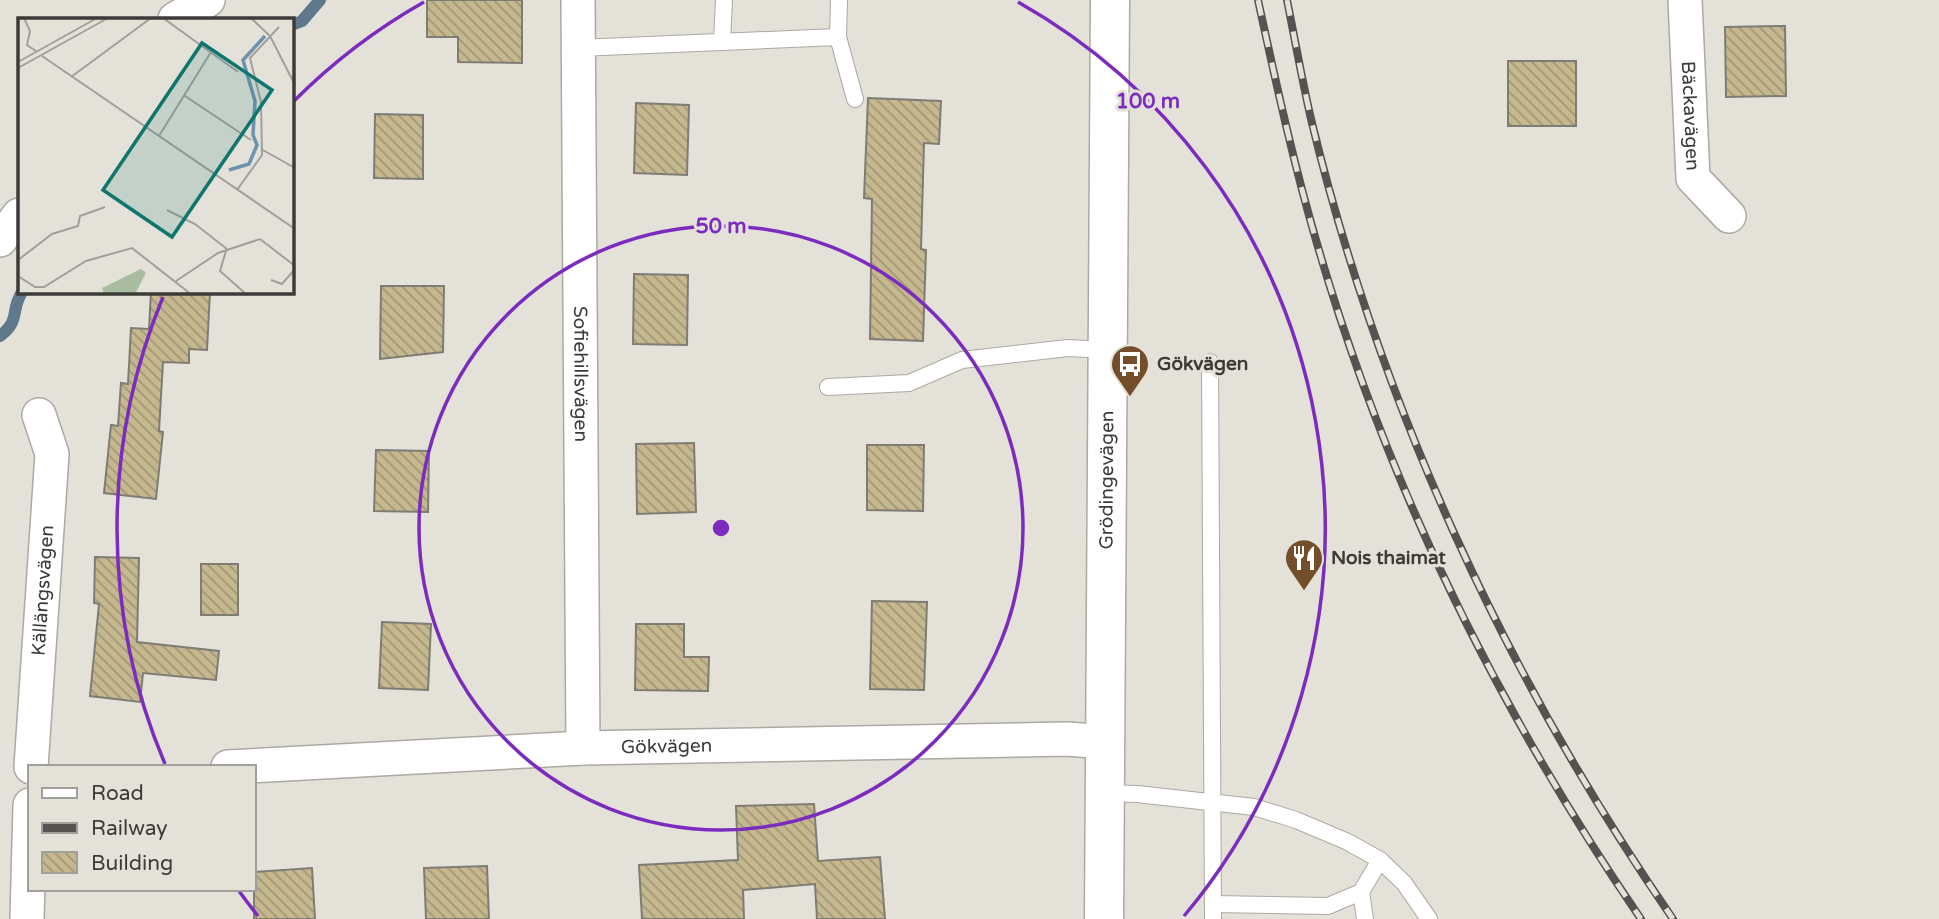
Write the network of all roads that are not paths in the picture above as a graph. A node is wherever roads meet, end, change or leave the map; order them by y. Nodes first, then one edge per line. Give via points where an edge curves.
1 (208, 0) edge
2 (578, 0) edge
3 (724, 0) edge
4 (839, 0) edge
5 (1111, 0) edge
6 (1685, 0) edge
7 (177, 18) edge
8 (838, 37) junction
9 (722, 41) junction
10 (578, 48) junction
11 (855, 99) dead end
12 (18, 216) edge
13 (1729, 216) dead end
14 (0, 240) edge
15 (1108, 350) junction
16 (1210, 362) dead end
17 (828, 387) dead end
18 (39, 415) dead end
19 (1105, 742) junction
20 (583, 748) junction
21 (31, 765) edge
22 (256, 766) edge
23 (1105, 793) junction
24 (1213, 803) junction
25 (1380, 860) junction
26 (28, 881) edge
27 (1362, 892) junction
28 (1213, 912) edge
29 (27, 919) edge
30 (1104, 919) edge
31 (1365, 919) edge
32 (1429, 919) edge

1 - 7 street
2 - 10 street, Sofiehillsvägen
3 - 9 lane
4 - 8 lane
5 - 15 street, Grödingevägen
6 - 13 street, Bäckavägen via 1693,178
8 - 9 lane
8 - 11 lane
9 - 10 lane
10 - 20 street, Sofiehillsvägen
12 - 14 street
15 - 17 lane via 1068,348 962,360 909,383
15 - 19 street, Grödingevägen
16 - 24 lane
18 - 21 street, Källängsvägen via 52,454
19 - 20 street, Gökvägen
19 - 23 street, Grödingevägen
20 - 22 street, Gökvägen
23 - 24 lane
23 - 30 street, Grödingevägen
24 - 25 lane via 1254,807 1296,820
24 - 28 lane
25 - 27 lane
25 - 32 lane via 1404,883
26 - 29 street
27 - 28 lane via 1328,906
27 - 31 lane

